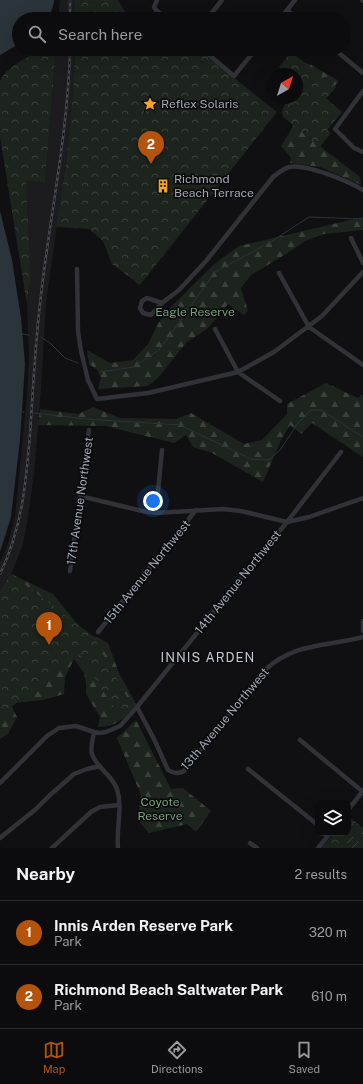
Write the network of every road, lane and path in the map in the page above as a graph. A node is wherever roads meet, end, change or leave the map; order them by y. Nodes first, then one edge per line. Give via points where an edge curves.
1 (157, 0) edge
2 (222, 0) edge
3 (295, 0) edge
4 (287, 10) edge
5 (158, 12) edge
6 (213, 12) edge
7 (210, 56) edge
8 (250, 56) edge
9 (342, 56) edge
10 (363, 73) edge
11 (363, 91) edge
12 (363, 152) edge
13 (363, 190) edge
14 (351, 238) dead end
15 (363, 263) edge
16 (77, 269) dead end
17 (363, 272) edge
18 (279, 273) dead end
19 (162, 303) junction
20 (309, 327) junction
21 (216, 329) dead end
22 (363, 365) edge
23 (238, 372) junction
24 (280, 401) dead end
25 (89, 430) dead end
26 (162, 450) dead end
27 (341, 452) dead end
28 (80, 496) junction
29 (363, 498) edge
30 (196, 510) junction
31 (156, 513) junction
32 (287, 522) junction
33 (70, 571) dead end
34 (363, 621) edge
35 (98, 632) dead end
36 (363, 632) edge
37 (363, 637) edge
38 (137, 707) junction
39 (94, 732) junction
40 (300, 740) dead end
41 (100, 766) junction
42 (248, 769) dead end
43 (0, 783) edge
44 (363, 791) edge
45 (119, 805) junction
46 (351, 806) edge
47 (315, 823) edge
48 (327, 836) edge
49 (0, 838) edge
50 (250, 843) dead end
51 (52, 848) edge
52 (118, 848) edge
53 (257, 848) edge
54 (318, 848) edge

1 - 5 street via 154,7
2 - 6 street
3 - 4 street
7 - 8 street via 234,76
9 - 10 street
11 - 12 street via 335,129 354,148
13 - 19 street via 312,169 287,167 273,177 196,273 180,290
14 - 15 street
16 - 23 street via 78,331 81,351 88,380 97,399 148,393
17 - 20 street via 337,302
18 - 20 street
19 - 19 street via 147,298 141,303 140,308 143,313 151,315
20 - 22 street
20 - 23 street via 274,352
21 - 23 street
23 - 24 street
25 - 28 street, 17th Avenue Northwest
26 - 31 street
27 - 32 street, 14th Avenue Northwest
28 - 31 street
28 - 33 street, 17th Avenue Northwest
29 - 32 street
30 - 31 street
30 - 32 street via 240,511
30 - 35 street, 15th Avenue Northwest
32 - 38 street, 14th Avenue Northwest
34 - 36 street
37 - 38 street, 13th Avenue Northwest via 299,650 273,663 184,771 176,774 168,770
38 - 39 street, 14th Avenue Northwest via 114,730
39 - 41 street via 92,754
39 - 43 street via 76,726 59,728 47,736
40 - 44 street
41 - 45 street via 113,781
41 - 49 street via 74,774
42 - 47 street
44 - 46 street
45 - 51 street via 100,807 91,812
45 - 52 street
48 - 54 street
50 - 53 street

